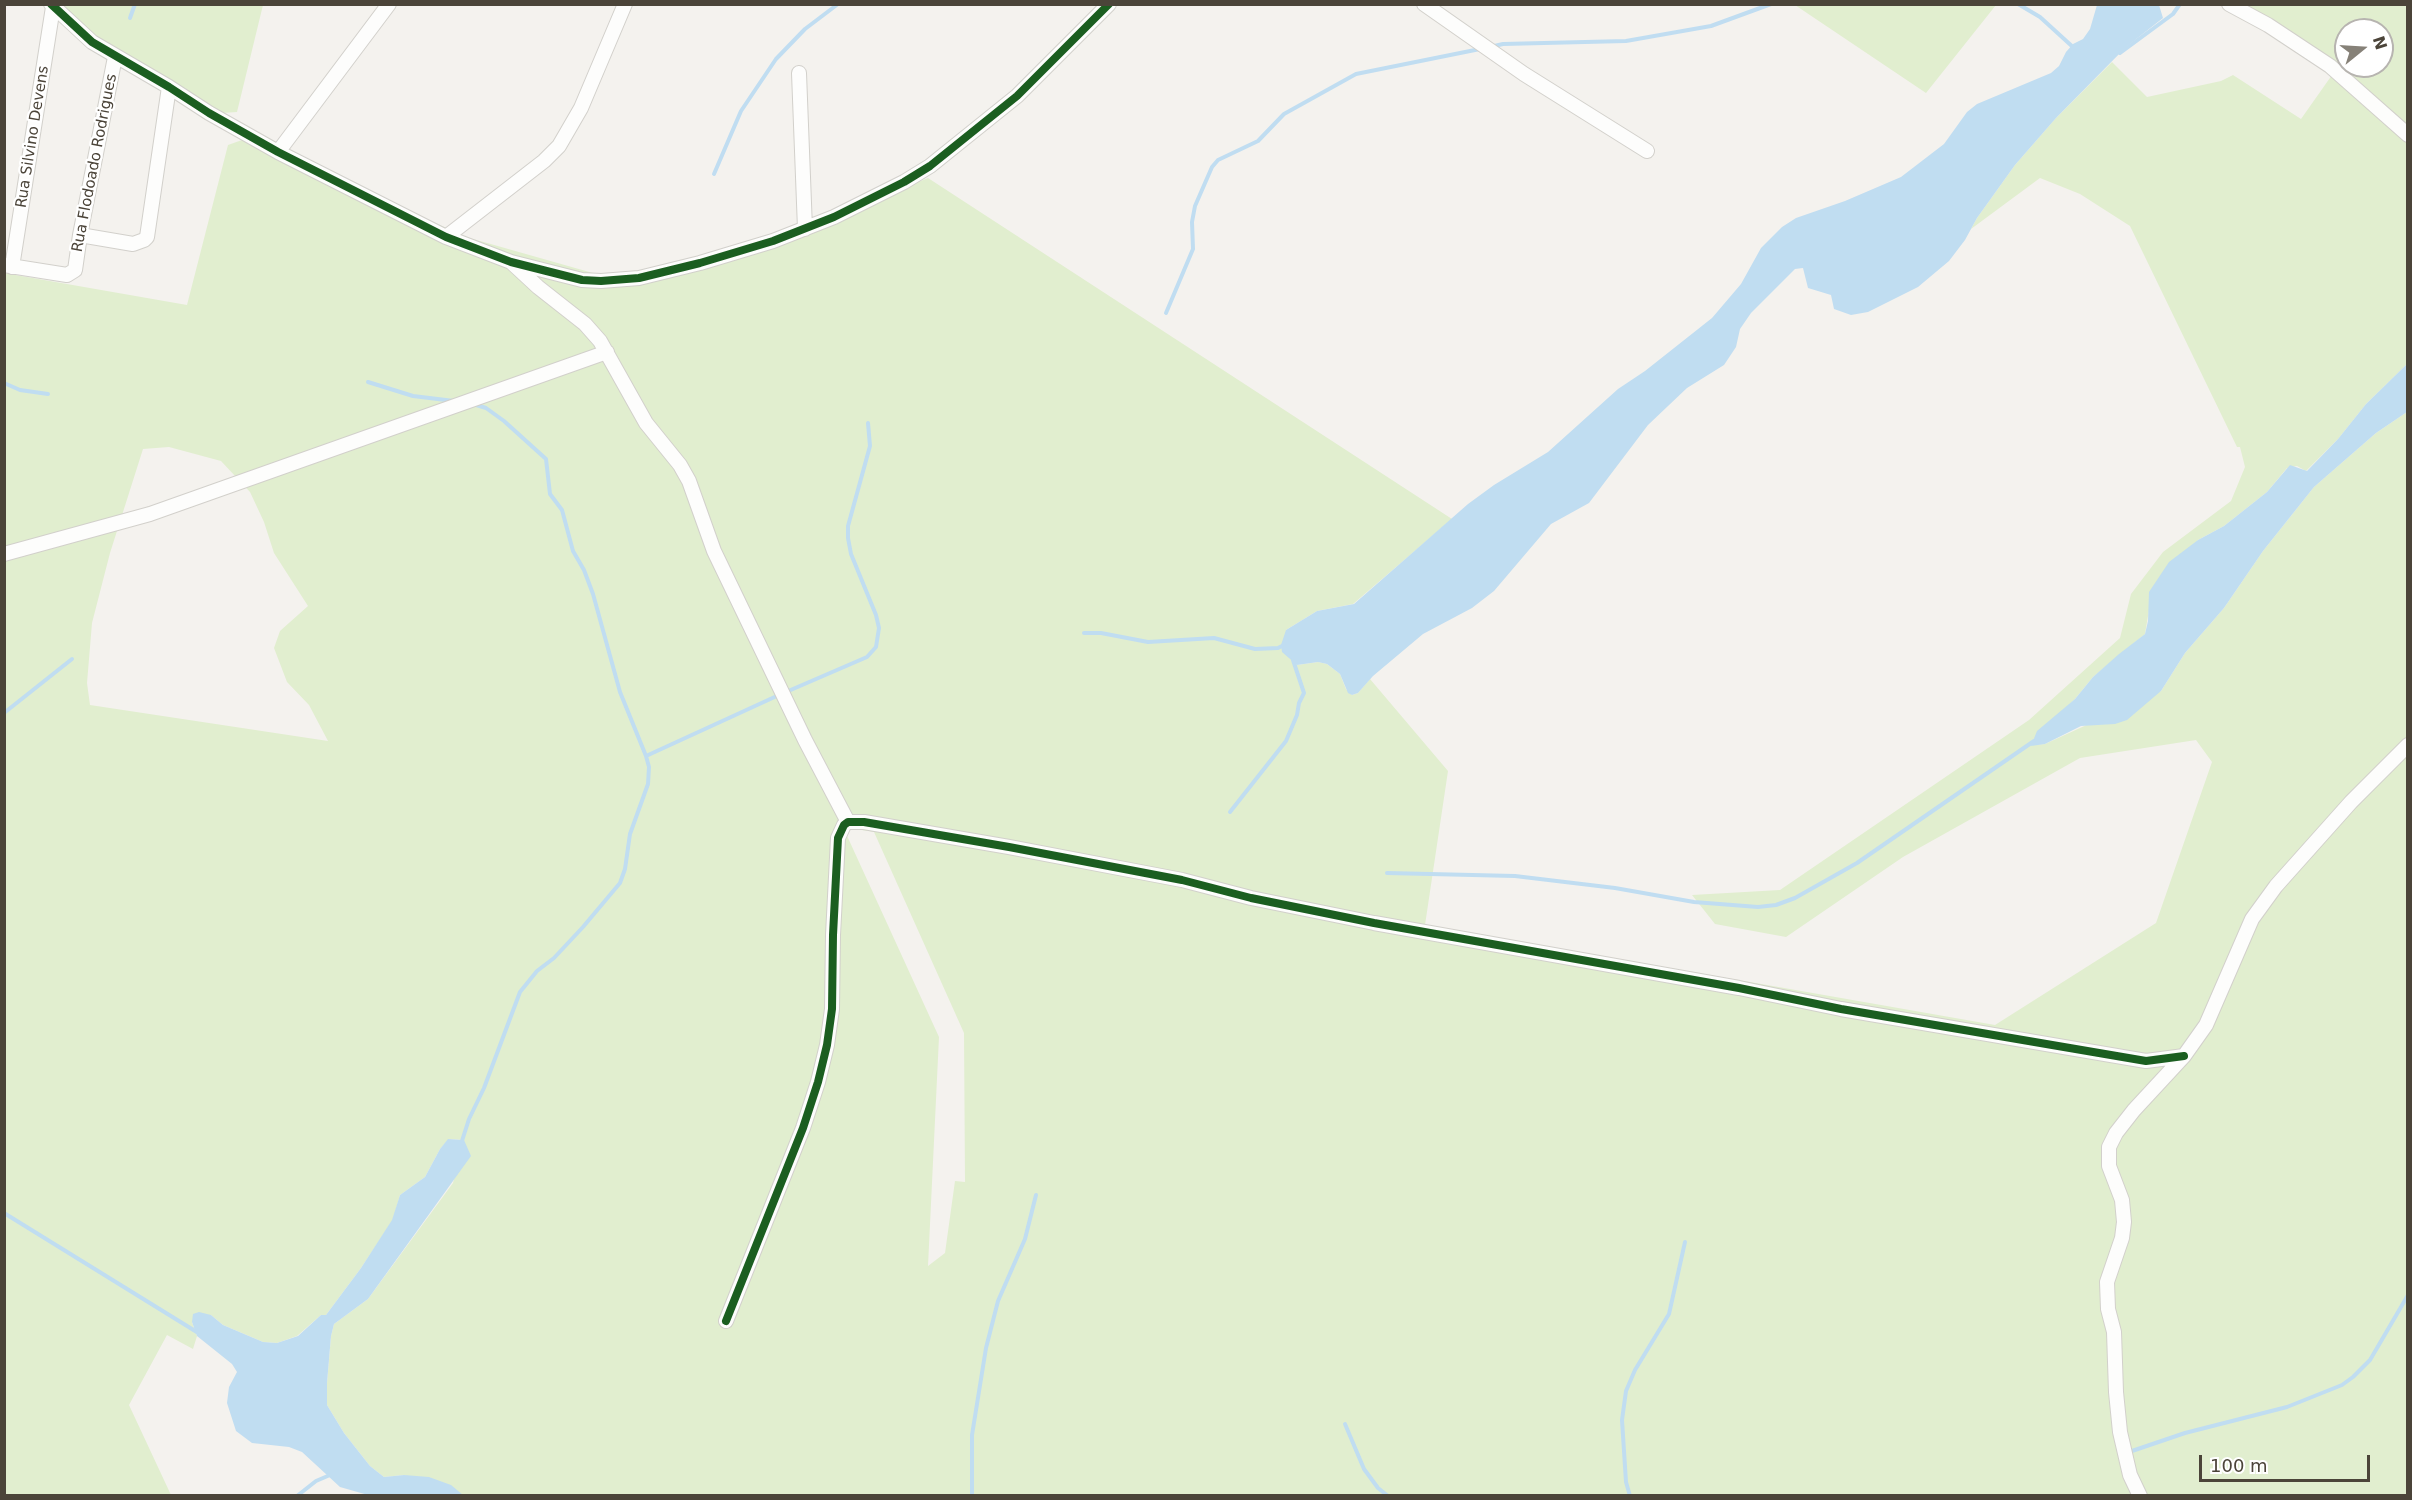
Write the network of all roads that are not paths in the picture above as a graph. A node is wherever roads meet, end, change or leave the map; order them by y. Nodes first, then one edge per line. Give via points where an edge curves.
1 (389, 4) edge
2 (625, 4) edge
3 (1109, 4) edge
4 (1424, 4) edge
5 (2229, 4) edge
6 (52, 6) edge
7 (115, 57) junction
8 (798, 73) dead end
9 (169, 87) junction
10 (2408, 135) edge
11 (1647, 151) dead end
12 (278, 152) junction
13 (805, 229) junction
14 (80, 235) junction
15 (446, 237) junction
16 (511, 262) junction
17 (8, 266) edge
18 (608, 352) junction
19 (4, 554) edge
20 (2408, 745) edge
21 (848, 822) junction
22 (2184, 1056) junction
23 (726, 1321) dead end
24 (2140, 1496) edge

1 - 12 street
2 - 15 street via 581,108 559,146
3 - 13 street via 1017,96 930,166
4 - 11 street via 1524,75
5 - 10 street via 2330,66
6 - 7 street
6 - 17 street, Rua Silvino Devens
7 - 9 street
7 - 14 street, Rua Flodoado Rodrigues
8 - 13 street
9 - 12 street
9 - 14 street via 147,237 133,244
12 - 15 street
13 - 16 street via 700,263 624,280 582,280
14 - 17 street, Rua Flodoado Rodrigues via 75,270 67,275
15 - 16 street
16 - 18 street via 585,324
18 - 19 street via 150,514
18 - 21 street via 646,423 689,481 714,551
20 - 22 street via 2351,802 2252,919 2206,1025
21 - 22 street via 999,845 1374,923 1841,1009 2146,1061
21 - 23 street via 838,838 832,1009 818,1082
22 - 24 street via 2134,1110 2109,1147 2109,1166 2122,1200 2124,1222 2107,1282 2108,1309 2114,1332 2120,1432 2130,1475

